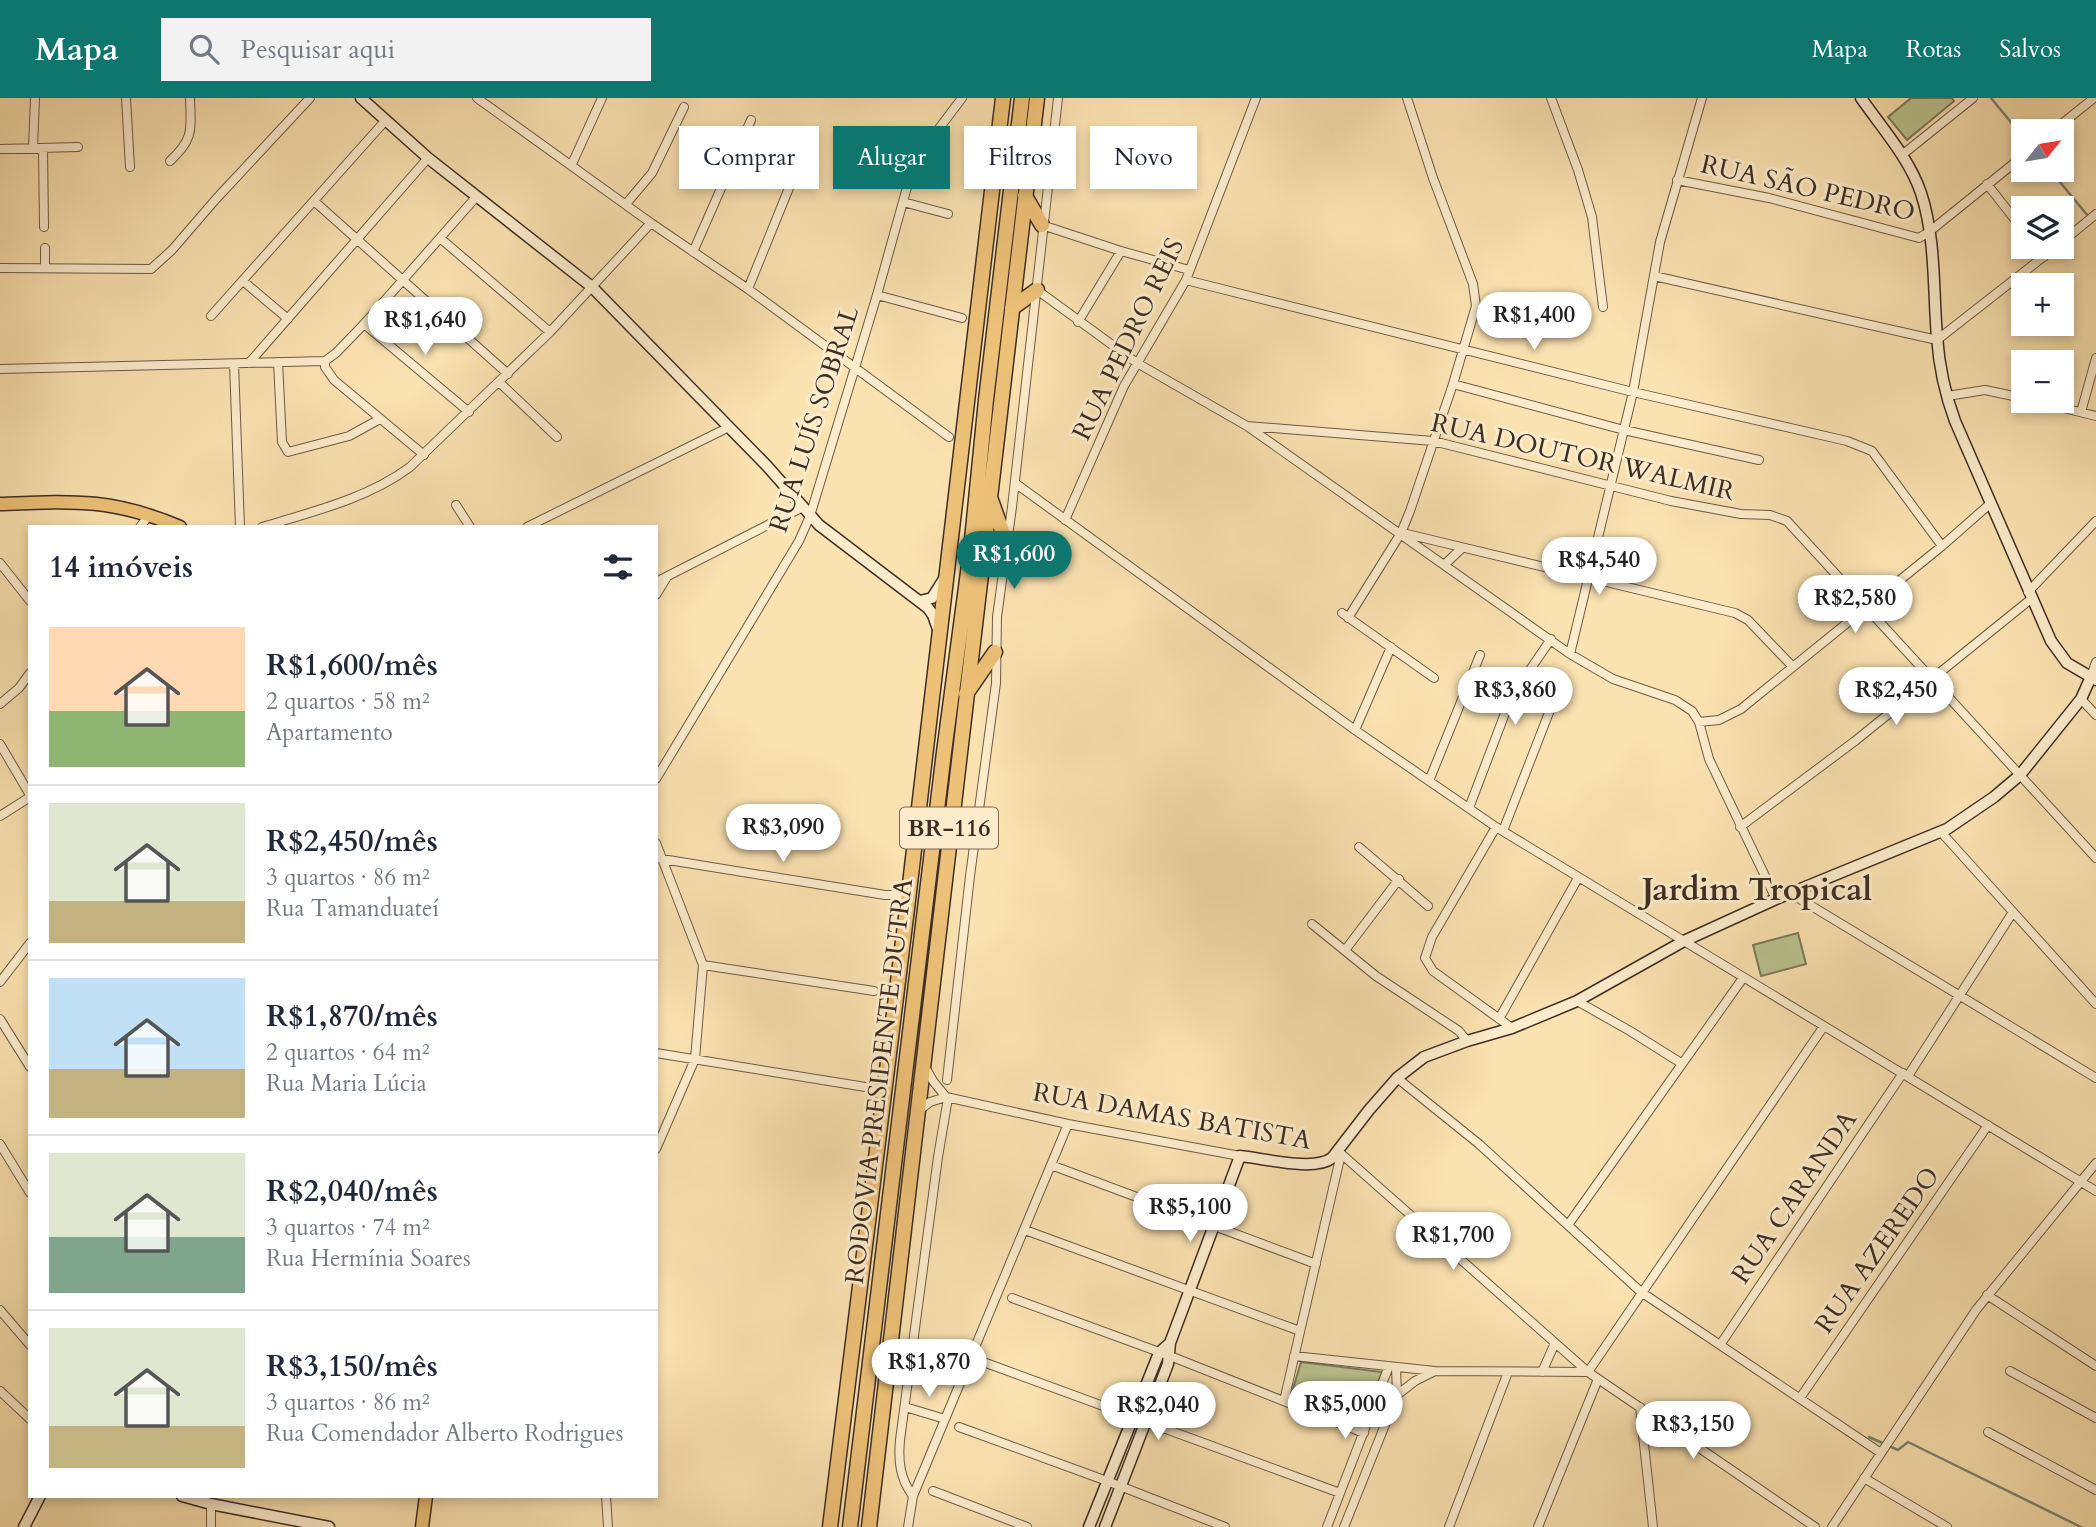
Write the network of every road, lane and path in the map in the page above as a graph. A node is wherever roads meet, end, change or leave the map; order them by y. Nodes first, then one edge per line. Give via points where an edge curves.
1 (35, 98) edge
2 (126, 98) edge
3 (190, 98) edge
4 (310, 98) edge
5 (360, 98) edge
6 (477, 98) edge
7 (601, 98) edge
8 (962, 98) edge
9 (1003, 98) edge
10 (1022, 98) edge
11 (1037, 98) edge
12 (1058, 98) edge
13 (1256, 98) edge
14 (1407, 98) edge
15 (1550, 98) edge
16 (1702, 98) edge
17 (1861, 98) edge
18 (1973, 98) edge
19 (2094, 98) edge
20 (684, 107) dead end
21 (2068, 119) edge
22 (751, 120) dead end
23 (385, 121) junction
24 (749, 126) edge
25 (78, 147) dead end
26 (33, 148) junction
27 (43, 148) junction
28 (0, 149) edge
29 (1902, 155) junction
30 (428, 158) junction
31 (170, 161) dead end
32 (572, 164) junction
33 (2011, 165) edge
34 (130, 167) dead end
35 (1677, 180) junction
36 (1987, 184) junction
37 (721, 189) edge
38 (789, 189) edge
39 (477, 196) junction
40 (1026, 196) junction
41 (314, 201) junction
42 (903, 202) junction
43 (626, 204) junction
44 (948, 214) dead end
45 (2011, 215) edge
46 (2093, 217) edge
47 (651, 223) junction
48 (1042, 225) junction
49 (44, 227) dead end
50 (1929, 232) junction
51 (2074, 232) edge
52 (440, 237) junction
53 (358, 240) junction
54 (45, 248) dead end
55 (1121, 251) junction
56 (693, 252) junction
57 (2041, 259) edge
58 (45, 267) junction
59 (0, 268) edge
60 (1189, 270) junction
61 (1654, 276) junction
62 (402, 280) junction
63 (1186, 280) junction
64 (243, 281) junction
65 (592, 287) junction
66 (748, 289) junction
67 (1037, 290) junction
68 (877, 296) junction
69 (1604, 307) dead end
70 (1012, 308) junction
71 (211, 316) dead end
72 (961, 318) dead end
73 (288, 319) junction
74 (1079, 322) junction
75 (364, 324) junction
76 (550, 332) junction
77 (1937, 340) junction
78 (1463, 348) junction
79 (2096, 358) edge
80 (325, 361) junction
81 (278, 362) junction
82 (248, 363) junction
83 (1138, 363) junction
84 (234, 364) junction
85 (855, 367) junction
86 (0, 369) edge
87 (508, 373) junction
88 (499, 382) junction
89 (1453, 384) junction
90 (1633, 392) junction
91 (2011, 395) edge
92 (1947, 397) junction
93 (2074, 410) edge
94 (469, 412) junction
95 (2081, 412) junction
96 (2096, 416) edge
97 (380, 419) junction
98 (1247, 426) junction
99 (729, 427) junction
100 (1624, 430) junction
101 (557, 437) dead end
102 (949, 437) dead end
103 (1433, 442) junction
104 (424, 455) junction
105 (1759, 460) dead end
106 (1014, 483) junction
107 (1610, 487) junction
108 (989, 496) junction
109 (1991, 503) junction
110 (0, 504) edge
111 (456, 505) dead end
112 (807, 511) junction
113 (149, 514) junction
114 (1065, 520) junction
115 (2096, 521) edge
116 (141, 525) edge
117 (175, 525) edge
118 (240, 525) edge
119 (268, 525) edge
120 (469, 525) edge
121 (531, 525) edge
122 (1401, 533) junction
123 (1006, 542) junction
124 (1942, 546) junction
125 (1462, 548) junction
126 (0, 563) edge
127 (1444, 565) junction
128 (947, 568) junction
129 (667, 577) junction
130 (1588, 579) junction
131 (658, 581) edge
132 (658, 592) edge
133 (2030, 596) junction
134 (28, 598) edge
135 (920, 601) junction
136 (1866, 607) junction
137 (939, 634) junction
138 (1550, 639) junction
139 (1391, 647) junction
140 (995, 652) junction
141 (1570, 654) junction
142 (1480, 655) dead end
143 (2096, 662) edge
144 (1793, 667) junction
145 (28, 676) edge
146 (1434, 678) dead end
147 (1933, 678) junction
148 (2093, 680) edge
149 (965, 695) junction
150 (2081, 699) junction
151 (0, 704) edge
152 (1550, 710) dead end
153 (2096, 715) edge
154 (1699, 722) junction
155 (1355, 730) junction
156 (0, 744) edge
157 (2020, 775) junction
158 (658, 776) edge
159 (1429, 781) junction
160 (28, 793) edge
161 (28, 797) edge
162 (1469, 808) junction
163 (0, 816) edge
164 (1740, 827) junction
165 (1500, 829) junction
166 (1941, 832) junction
167 (1359, 847) dead end
168 (2096, 858) edge
169 (659, 859) edge
170 (1578, 878) junction
171 (1399, 879) junction
172 (1790, 893) junction
173 (909, 895) junction
174 (1776, 899) junction
175 (1428, 906) dead end
176 (2013, 912) junction
177 (1312, 924) dead end
178 (1684, 941) junction
179 (28, 945) edge
180 (1346, 949) junction
181 (703, 965) junction
182 (2, 977) edge
183 (1743, 978) junction
184 (874, 991) dead end
185 (1959, 996) junction
186 (1577, 1001) junction
187 (2096, 1004) edge
188 (0, 1018) edge
189 (1499, 1018) junction
190 (1824, 1026) junction
191 (1512, 1028) junction
192 (1466, 1041) junction
193 (658, 1053) edge
194 (695, 1059) junction
195 (923, 1063) junction
196 (1681, 1063) junction
197 (28, 1064) edge
198 (1905, 1075) junction
199 (1397, 1078) junction
200 (2096, 1079) edge
201 (947, 1080) dead end
202 (884, 1090) junction
203 (947, 1097) junction
204 (916, 1113) junction
205 (1068, 1124) junction
206 (1988, 1125) junction
207 (0, 1144) edge
208 (658, 1144) edge
209 (1340, 1153) junction
210 (1240, 1156) junction
211 (2096, 1163) edge
212 (1051, 1166) junction
213 (2082, 1182) junction
214 (28, 1190) edge
215 (2096, 1191) edge
216 (1213, 1225) junction
217 (1568, 1225) junction
218 (1025, 1230) junction
219 (1315, 1264) junction
220 (1189, 1290) junction
221 (1641, 1292) junction
222 (1987, 1295) junction
223 (1012, 1298) dead end
224 (0, 1310) edge
225 (1300, 1331) junction
226 (28, 1343) edge
227 (1555, 1343) junction
228 (1720, 1345) junction
229 (1164, 1354) junction
230 (1294, 1356) junction
231 (986, 1363) dead end
232 (1393, 1366) junction
233 (2096, 1366) edge
234 (1435, 1371) junction
235 (2010, 1371) dead end
236 (1508, 1372) junction
237 (1542, 1372) junction
238 (1588, 1372) junction
239 (1598, 1379) junction
240 (0, 1391) edge
241 (1397, 1395) junction
242 (1800, 1398) junction
243 (1284, 1401) junction
244 (905, 1407) junction
245 (1640, 1407) junction
246 (1133, 1416) junction
247 (28, 1417) edge
248 (2096, 1418) edge
249 (945, 1419) junction
250 (1146, 1422) junction
251 (959, 1427) dead end
252 (1988, 1432) dead end
253 (1364, 1433) junction
254 (1884, 1449) junction
255 (1864, 1478) junction
256 (1107, 1481) junction
257 (1121, 1487) junction
258 (2096, 1490) edge
259 (933, 1491) dead end
260 (1340, 1493) junction
261 (913, 1496) junction
262 (39, 1498) edge
263 (189, 1498) edge
264 (426, 1498) edge
265 (606, 1498) edge
266 (211, 1504) junction
267 (1544, 1511) junction
268 (296, 1524) edge
269 (23, 1527) edge
270 (211, 1527) edge
271 (329, 1527) edge
272 (422, 1527) edge
273 (608, 1527) edge
274 (830, 1527) edge
275 (850, 1527) edge
276 (869, 1527) edge
277 (908, 1527) edge
278 (1027, 1527) edge
279 (1088, 1527) edge
280 (1105, 1527) edge
281 (1224, 1527) edge
282 (1327, 1527) edge
283 (1344, 1527) edge
284 (1450, 1527) edge
285 (1538, 1527) edge
286 (1547, 1527) edge
287 (1653, 1527) edge
288 (1815, 1527) edge
289 (1832, 1527) edge
290 (1947, 1527) edge

1 - 26 street
2 - 34 street
3 - 31 street via 188,140
4 - 58 street via 157,265 145,270
5 - 23 street
6 - 32 street
7 - 32 street
8 - 42 street, RUA LUÍS SOBRAL via 917,159
9 - 128 highway, BR-116
10 - 275 highway, RODOVIA PRESIDENTE DUTRA / BR-116
11 - 40 highway, RODOVIA PRESIDENTE DUTRA / BR-116
12 - 48 street
13 - 60 street, RUA PEDRO REIS
14 - 78 street via 1476,295
15 - 69 street via 1592,217
16 - 35 street
17 - 29 street
18 - 29 street
19 - 21 street
20 - 43 street via 652,173
22 - 24 street
23 - 30 street
23 - 41 street
25 - 27 street
26 - 27 street
26 - 28 street
27 - 49 street
29 - 50 street via 1920,190
30 - 39 street
30 - 53 street
32 - 43 street
33 - 36 street
35 - 50 street, RUA SÃO PEDRO via 1769,198 1919,238
35 - 61 street
36 - 45 street
36 - 50 street
37 - 56 street
38 - 66 street
39 - 52 street
39 - 65 street
40 - 48 highway
40 - 70 highway, RODOVIA PRESIDENTE DUTRA / BR-116
41 - 53 street
41 - 64 street
42 - 44 street
42 - 68 street, RUA LUÍS SOBRAL
43 - 47 street
46 - 51 street
47 - 56 street
47 - 65 street
48 - 55 street
48 - 67 street
50 - 77 street
52 - 62 street
52 - 76 street
53 - 62 street
53 - 73 street
54 - 58 street
55 - 60 street
55 - 74 street
56 - 66 street
57 - 77 street
58 - 59 street
60 - 63 street, RUA PEDRO REIS
61 - 77 street
61 - 90 street
62 - 75 street
62 - 87 street
63 - 78 street
63 - 83 street, RUA PEDRO REIS
64 - 71 street
64 - 73 street
65 - 76 street
65 - 99 street
66 - 85 street
67 - 70 highway
67 - 74 street
67 - 106 street
68 - 72 street
68 - 85 street, RUA LUÍS SOBRAL
70 - 108 highway, RODOVIA PRESIDENTE DUTRA / BR-116
73 - 82 street
74 - 83 street
75 - 80 street
75 - 94 street
76 - 87 street
77 - 92 street
78 - 89 street
78 - 90 street
79 - 95 street
80 - 81 street
80 - 97 street via 334,380
81 - 82 street
81 - 97 street via 282,442 288,452 349,436
82 - 84 street
83 - 98 street
83 - 114 street, RUA PEDRO REIS
84 - 86 street
84 - 118 street
85 - 102 street
85 - 112 street, RUA LUÍS SOBRAL
87 - 88 street
88 - 94 street
88 - 101 street
89 - 100 street
89 - 103 street
90 - 100 street
90 - 124 street via 1867,448
91 - 92 street via 1985,390
92 - 109 street
93 - 95 street
94 - 104 street
95 - 96 street
97 - 104 street
98 - 103 street, RUA DOUTOR WALMIR
98 - 122 street
99 - 112 street
99 - 121 street
100 - 105 street
100 - 107 street
103 - 107 street, RUA DOUTOR WALMIR
103 - 122 street
104 - 119 street via 372,490
106 - 114 street
106 - 123 street
107 - 130 street
107 - 136 street, RUA DOUTOR WALMIR via 1787,521
108 - 123 highway
108 - 149 highway, RODOVIA PRESIDENTE DUTRA / BR-116
109 - 124 street
109 - 133 street
110 - 113 main road via 91,502
111 - 120 street
112 - 129 street
112 - 135 street via 823,530
112 - 158 street, RUA LUÍS SOBRAL via 799,541
113 - 116 street
113 - 117 main road
114 - 155 street
115 - 133 street
122 - 125 street
122 - 127 street
122 - 139 street via 1345,616
123 - 140 street
124 - 136 street
125 - 127 street
125 - 130 street
126 - 134 street
127 - 138 street
128 - 135 street via 936,594
128 - 137 highway, BR-116
129 - 131 street
129 - 132 street
130 - 141 street
130 - 144 street via 1742,616
133 - 147 street
133 - 148 street via 2067,663
135 - 137 street via 933,615
136 - 144 street
136 - 147 street, RUA DOUTOR WALMIR
137 - 173 highway, BR-116
138 - 141 street
138 - 162 street via 1507,708
139 - 146 street
139 - 155 street
140 - 149 highway
140 - 201 street via 996,682
141 - 154 street via 1622,683 1684,705
142 - 159 street
143 - 148 street
144 - 154 street via 1741,709 1719,720
145 - 151 street
147 - 157 street, RUA DOUTOR WALMIR
147 - 164 street
148 - 150 street, RUA DAMAS BATISTA
149 - 195 highway, RODOVIA PRESIDENTE DUTRA / BR-116
150 - 153 street
150 - 157 street, RUA DAMAS BATISTA
152 - 165 street
154 - 164 street via 1709,759
155 - 159 street
156 - 160 street
157 - 166 street, RUA DAMAS BATISTA
157 - 168 street, RUA DOUTOR WALMIR
159 - 162 street
161 - 163 street
162 - 165 street
164 - 174 street
165 - 170 street
165 - 189 street via 1432,937 1425,958 1433,971
166 - 172 street, RUA DAMAS BATISTA
166 - 176 street
167 - 171 street
169 - 173 street
169 - 181 street
170 - 178 street
170 - 189 street
171 - 175 street
171 - 180 street
172 - 174 street, RUA DAMAS BATISTA
172 - 185 street
173 - 202 highway, BR-116
174 - 178 street, RUA DAMAS BATISTA
176 - 185 street, RUA CARANDA
176 - 187 street
177 - 180 street
178 - 183 street
178 - 186 street, RUA DAMAS BATISTA
179 - 182 street
180 - 192 street via 1397,991 1459,1031
181 - 184 street
181 - 194 street
183 - 190 street
183 - 196 street
185 - 198 street, RUA CARANDA
185 - 200 street
186 - 191 street, RUA DAMAS BATISTA
186 - 196 street
188 - 197 street
189 - 191 street
190 - 198 street
190 - 221 street
191 - 192 street, RUA DAMAS BATISTA
192 - 199 street, RUA DAMAS BATISTA via 1424,1057
193 - 194 street
194 - 202 street
194 - 208 street
195 - 203 street
195 - 204 highway, RODOVIA PRESIDENTE DUTRA / BR-116
196 - 217 street
198 - 206 street
198 - 228 street, RUA CARANDA
199 - 209 street, RUA DAMAS BATISTA
199 - 217 street
202 - 274 highway, BR-116
203 - 204 street
203 - 205 street, RUA DAMAS BATISTA
203 - 244 street
204 - 276 highway, RODOVIA PRESIDENTE DUTRA / BR-116
205 - 210 street, RUA DAMAS BATISTA
205 - 212 street
206 - 213 street
206 - 242 street, RUA AZEREDO
207 - 214 street
209 - 210 street, RUA DAMAS BATISTA via 1319,1165
209 - 219 street
209 - 227 street
210 - 216 street
211 - 213 street
212 - 216 street
212 - 218 street
213 - 215 street
213 - 222 street
216 - 219 street
216 - 220 street
217 - 221 street
218 - 220 street
218 - 249 street
219 - 225 street
220 - 225 street
220 - 229 street
221 - 228 street
221 - 238 street
222 - 233 street
222 - 254 street
223 - 229 street
224 - 226 street
225 - 230 street
227 - 237 street
227 - 238 street
228 - 242 street
229 - 243 street
229 - 246 street
229 - 250 street
230 - 232 street
230 - 243 street
231 - 246 street
232 - 234 street
232 - 241 street
232 - 253 street
234 - 236 street
234 - 241 street
235 - 248 street
236 - 237 street
236 - 284 street
237 - 238 street
238 - 239 street
239 - 245 street
239 - 267 street
240 - 247 street
241 - 283 street
242 - 254 street
243 - 253 street
244 - 249 street
244 - 261 street via 900,1467
245 - 287 street
245 - 288 street
246 - 250 street
246 - 256 street
249 - 261 street
250 - 257 street
250 - 260 street
251 - 256 street
252 - 258 street
253 - 260 street
254 - 255 street
255 - 289 street
255 - 290 street
256 - 257 street
256 - 279 street
257 - 280 street
257 - 281 street
259 - 278 street
260 - 282 street
261 - 277 street
262 - 269 street
263 - 266 street
264 - 272 main road
265 - 273 street
266 - 268 street
266 - 270 street
267 - 285 street
267 - 286 street
268 - 271 street

